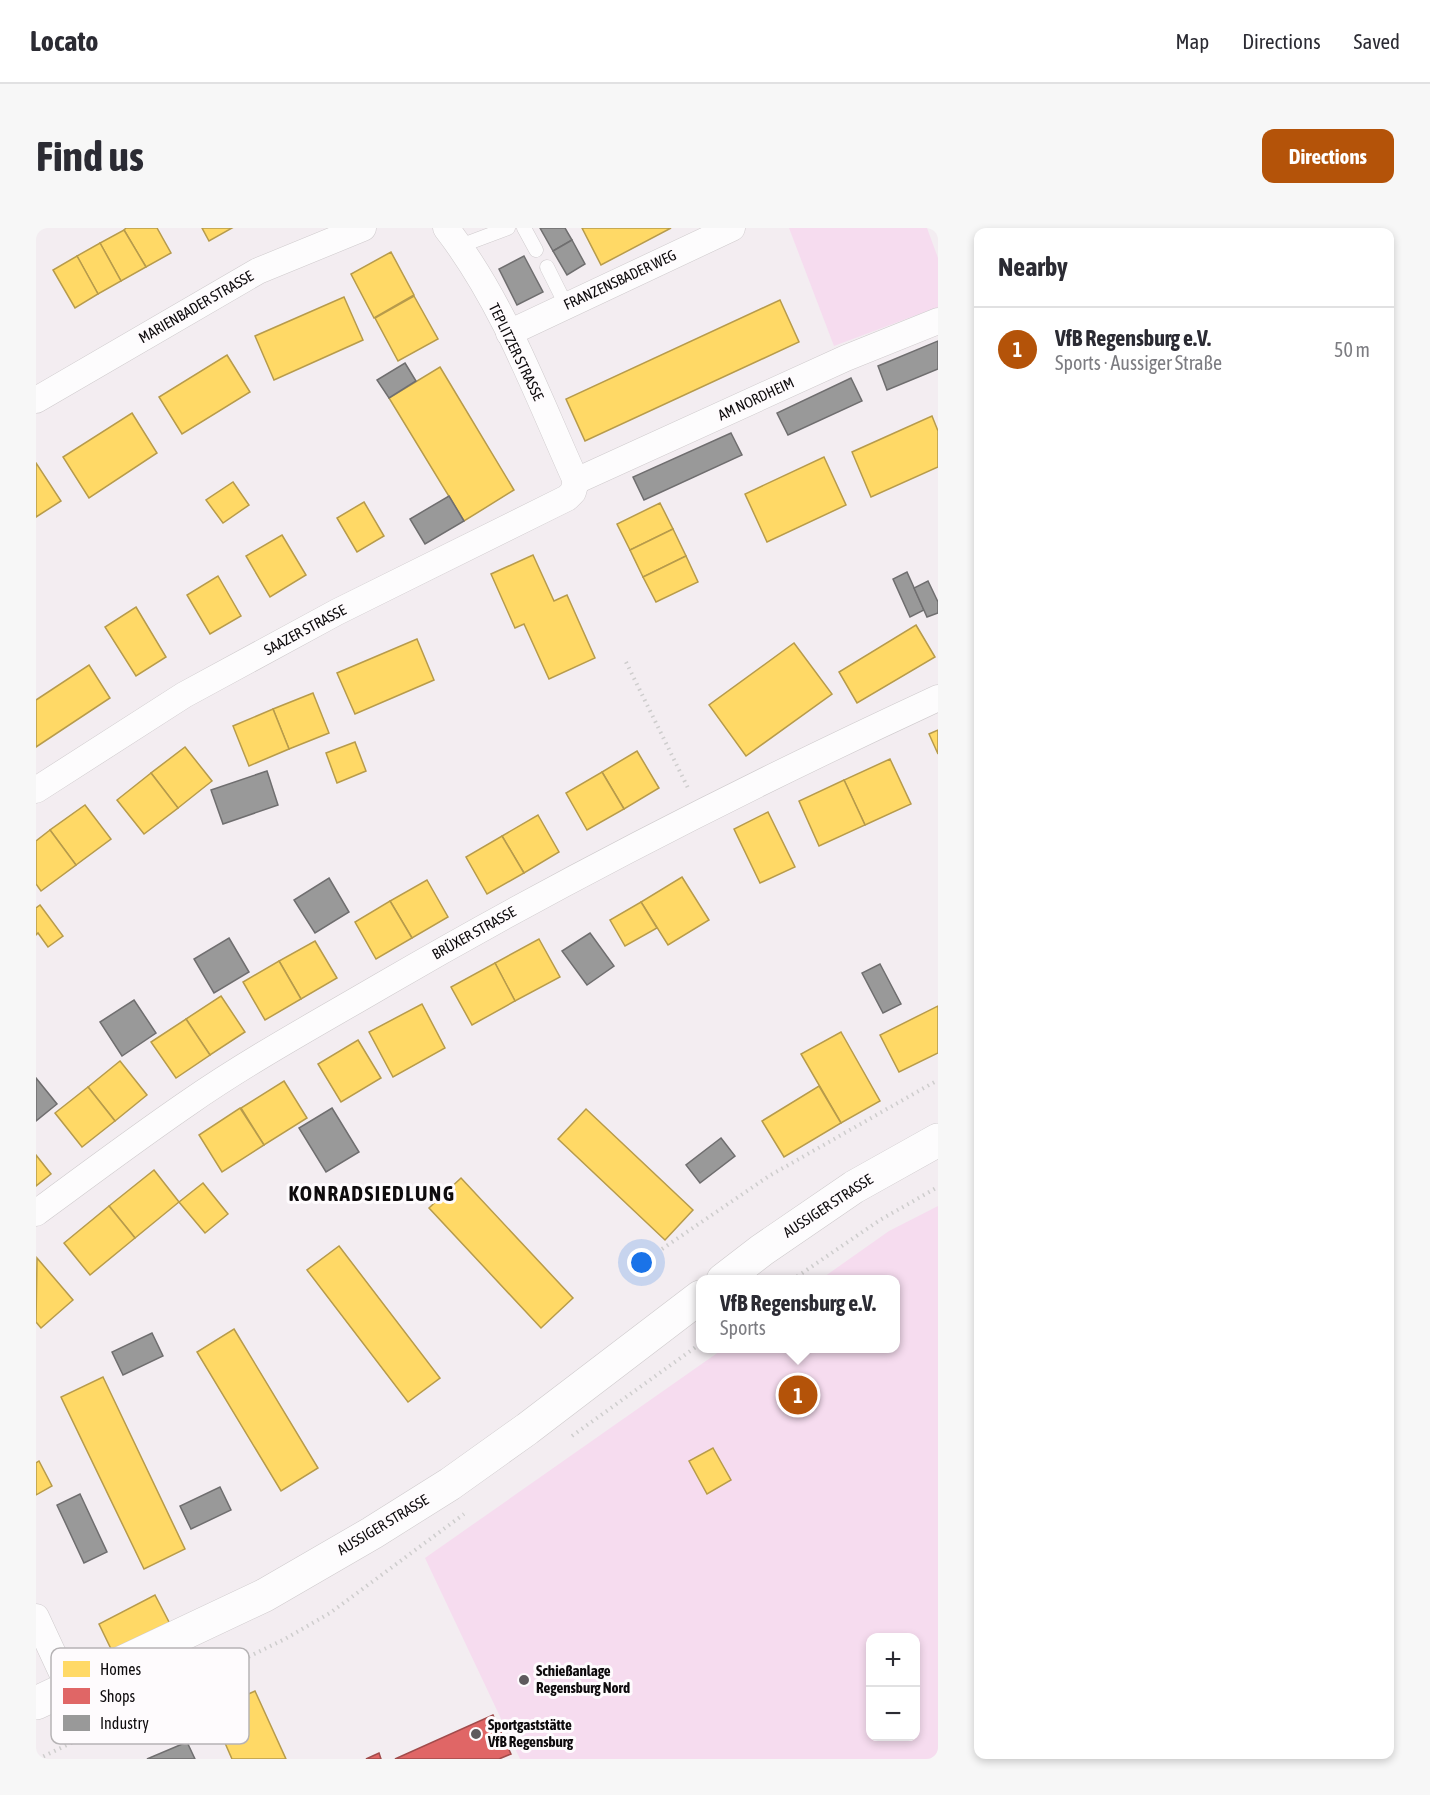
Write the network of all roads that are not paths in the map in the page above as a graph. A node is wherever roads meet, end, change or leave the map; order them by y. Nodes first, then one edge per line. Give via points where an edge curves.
1 (363, 228) edge
2 (508, 228) edge
3 (524, 228) edge
4 (732, 228) edge
5 (453, 237) edge
6 (536, 250) dead end
7 (547, 267) dead end
8 (566, 305) junction
9 (938, 321) edge
10 (509, 333) junction
11 (36, 400) edge
12 (576, 481) junction
13 (938, 698) edge
14 (36, 790) edge
15 (938, 1140) edge
16 (36, 1214) edge
17 (730, 1275) edge
18 (696, 1300) edge
19 (36, 1617) edge
20 (153, 1648) edge
21 (51, 1649) edge
22 (51, 1696) edge
23 (36, 1703) edge

1 - 11 street, MARIENBADER STRASSE via 258,272
2 - 5 lane
3 - 6 lane
4 - 8 street, FRANZENSBADER WEG
5 - 10 street, TEPLITZER STRASSE
7 - 8 lane
8 - 10 street, FRANZENSBADER WEG
9 - 12 street, AM NORDHEIM via 846,358
10 - 12 street, TEPLITZER STRASSE
12 - 14 street, SAAZER STRASSE via 567,498 337,612 184,695
13 - 16 street, BRÜXER STRASSE via 700,813 481,927 189,1102
15 - 17 street, AUSSIGER STRASSE via 854,1187
18 - 20 street, AUSSIGER STRASSE via 450,1484 265,1595
19 - 21 street
22 - 23 street, AUSSIGER STRASSE

